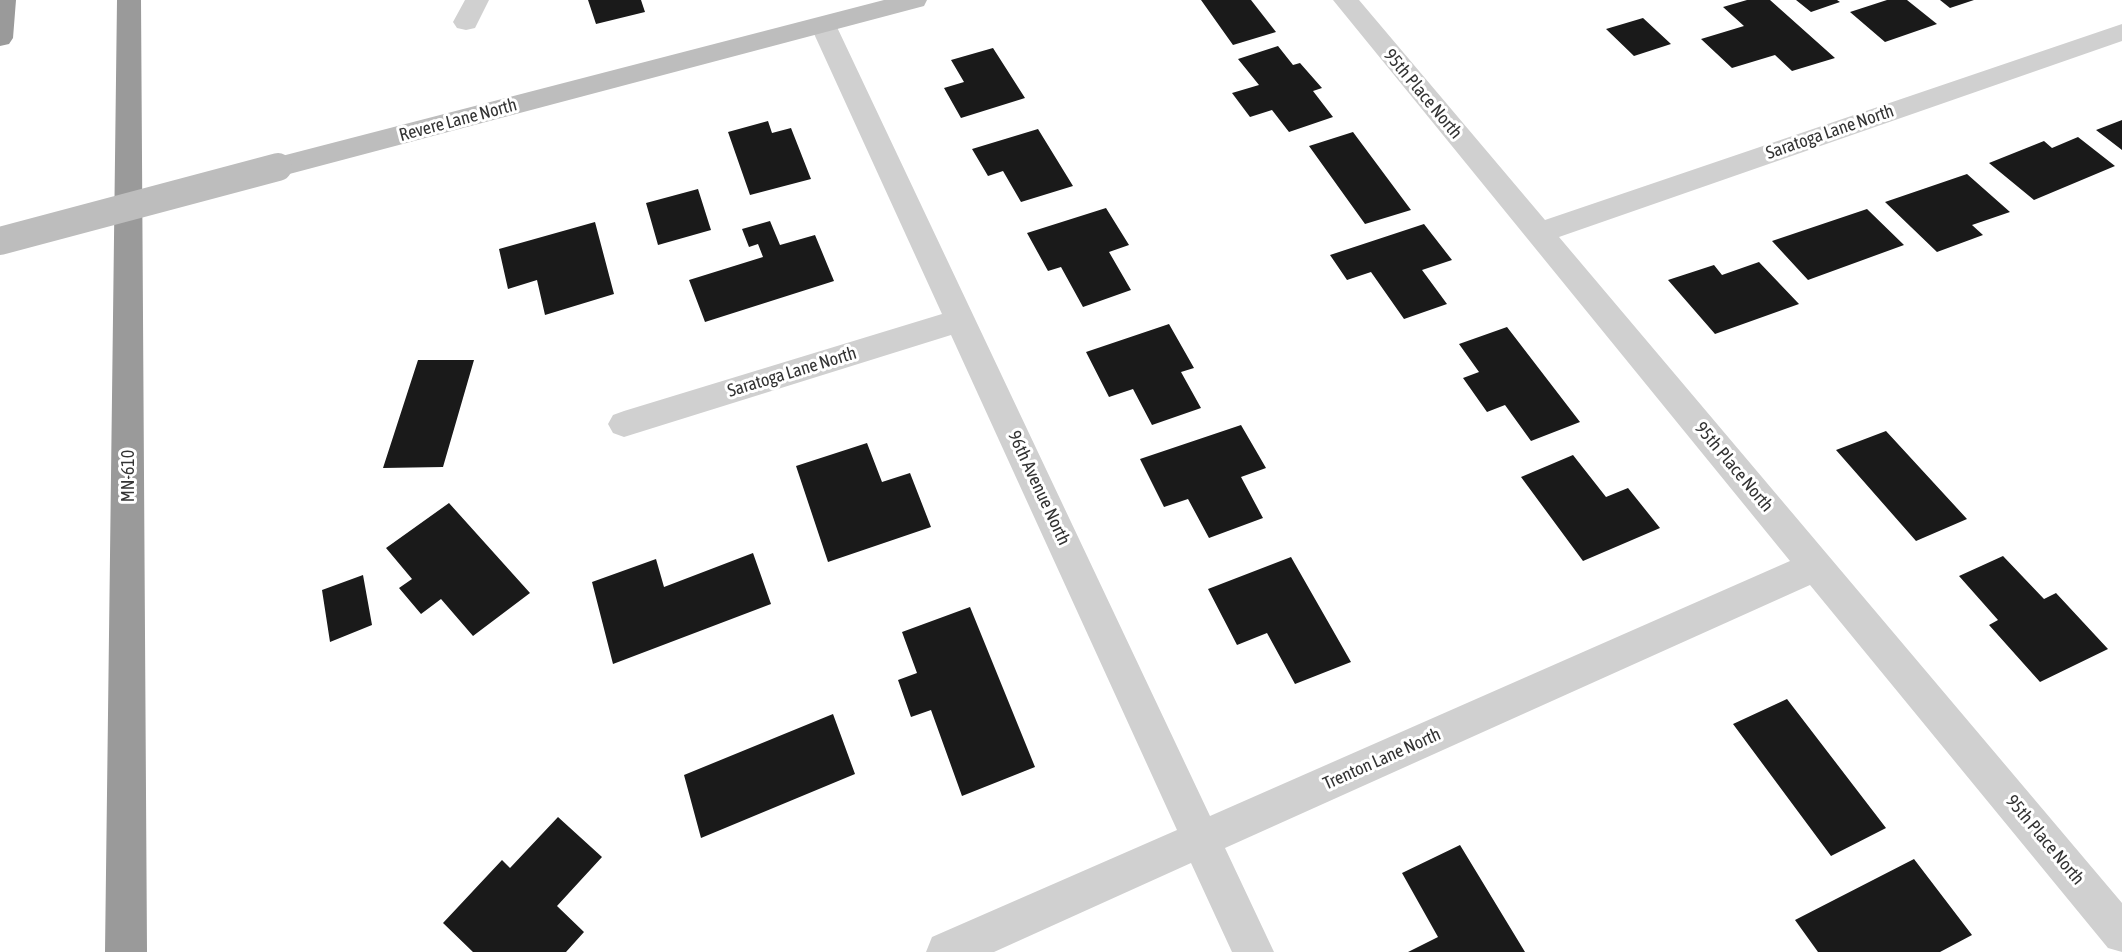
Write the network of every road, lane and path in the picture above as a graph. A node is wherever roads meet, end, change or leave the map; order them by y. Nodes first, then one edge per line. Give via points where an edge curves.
1 (4, 0) edge
2 (129, 0) edge
3 (915, 0) edge
4 (1345, 0) edge
5 (822, 25) junction
6 (2122, 32) edge
7 (0, 38) edge
8 (1539, 233) junction
9 (0, 240) edge
10 (961, 320) junction
11 (624, 424) dead end
12 (1816, 566) junction
13 (1201, 839) junction
14 (2122, 934) edge
15 (126, 952) edge
16 (947, 952) edge
17 (1253, 952) edge

1 - 7 highway
2 - 15 highway, MN-610
3 - 5 street, Revere Lane North
4 - 8 street, 95th Place North
5 - 9 street, Revere Lane North, bridge
5 - 10 street, 96th Avenue North
6 - 8 street, Saratoga Lane North
8 - 12 street, 95th Place North
10 - 11 street, Saratoga Lane North
10 - 13 street, 96th Avenue North
12 - 13 street, Trenton Lane North
12 - 14 street, 95th Place North
13 - 16 street, Trenton Lane North
13 - 17 street, 96th Avenue North

